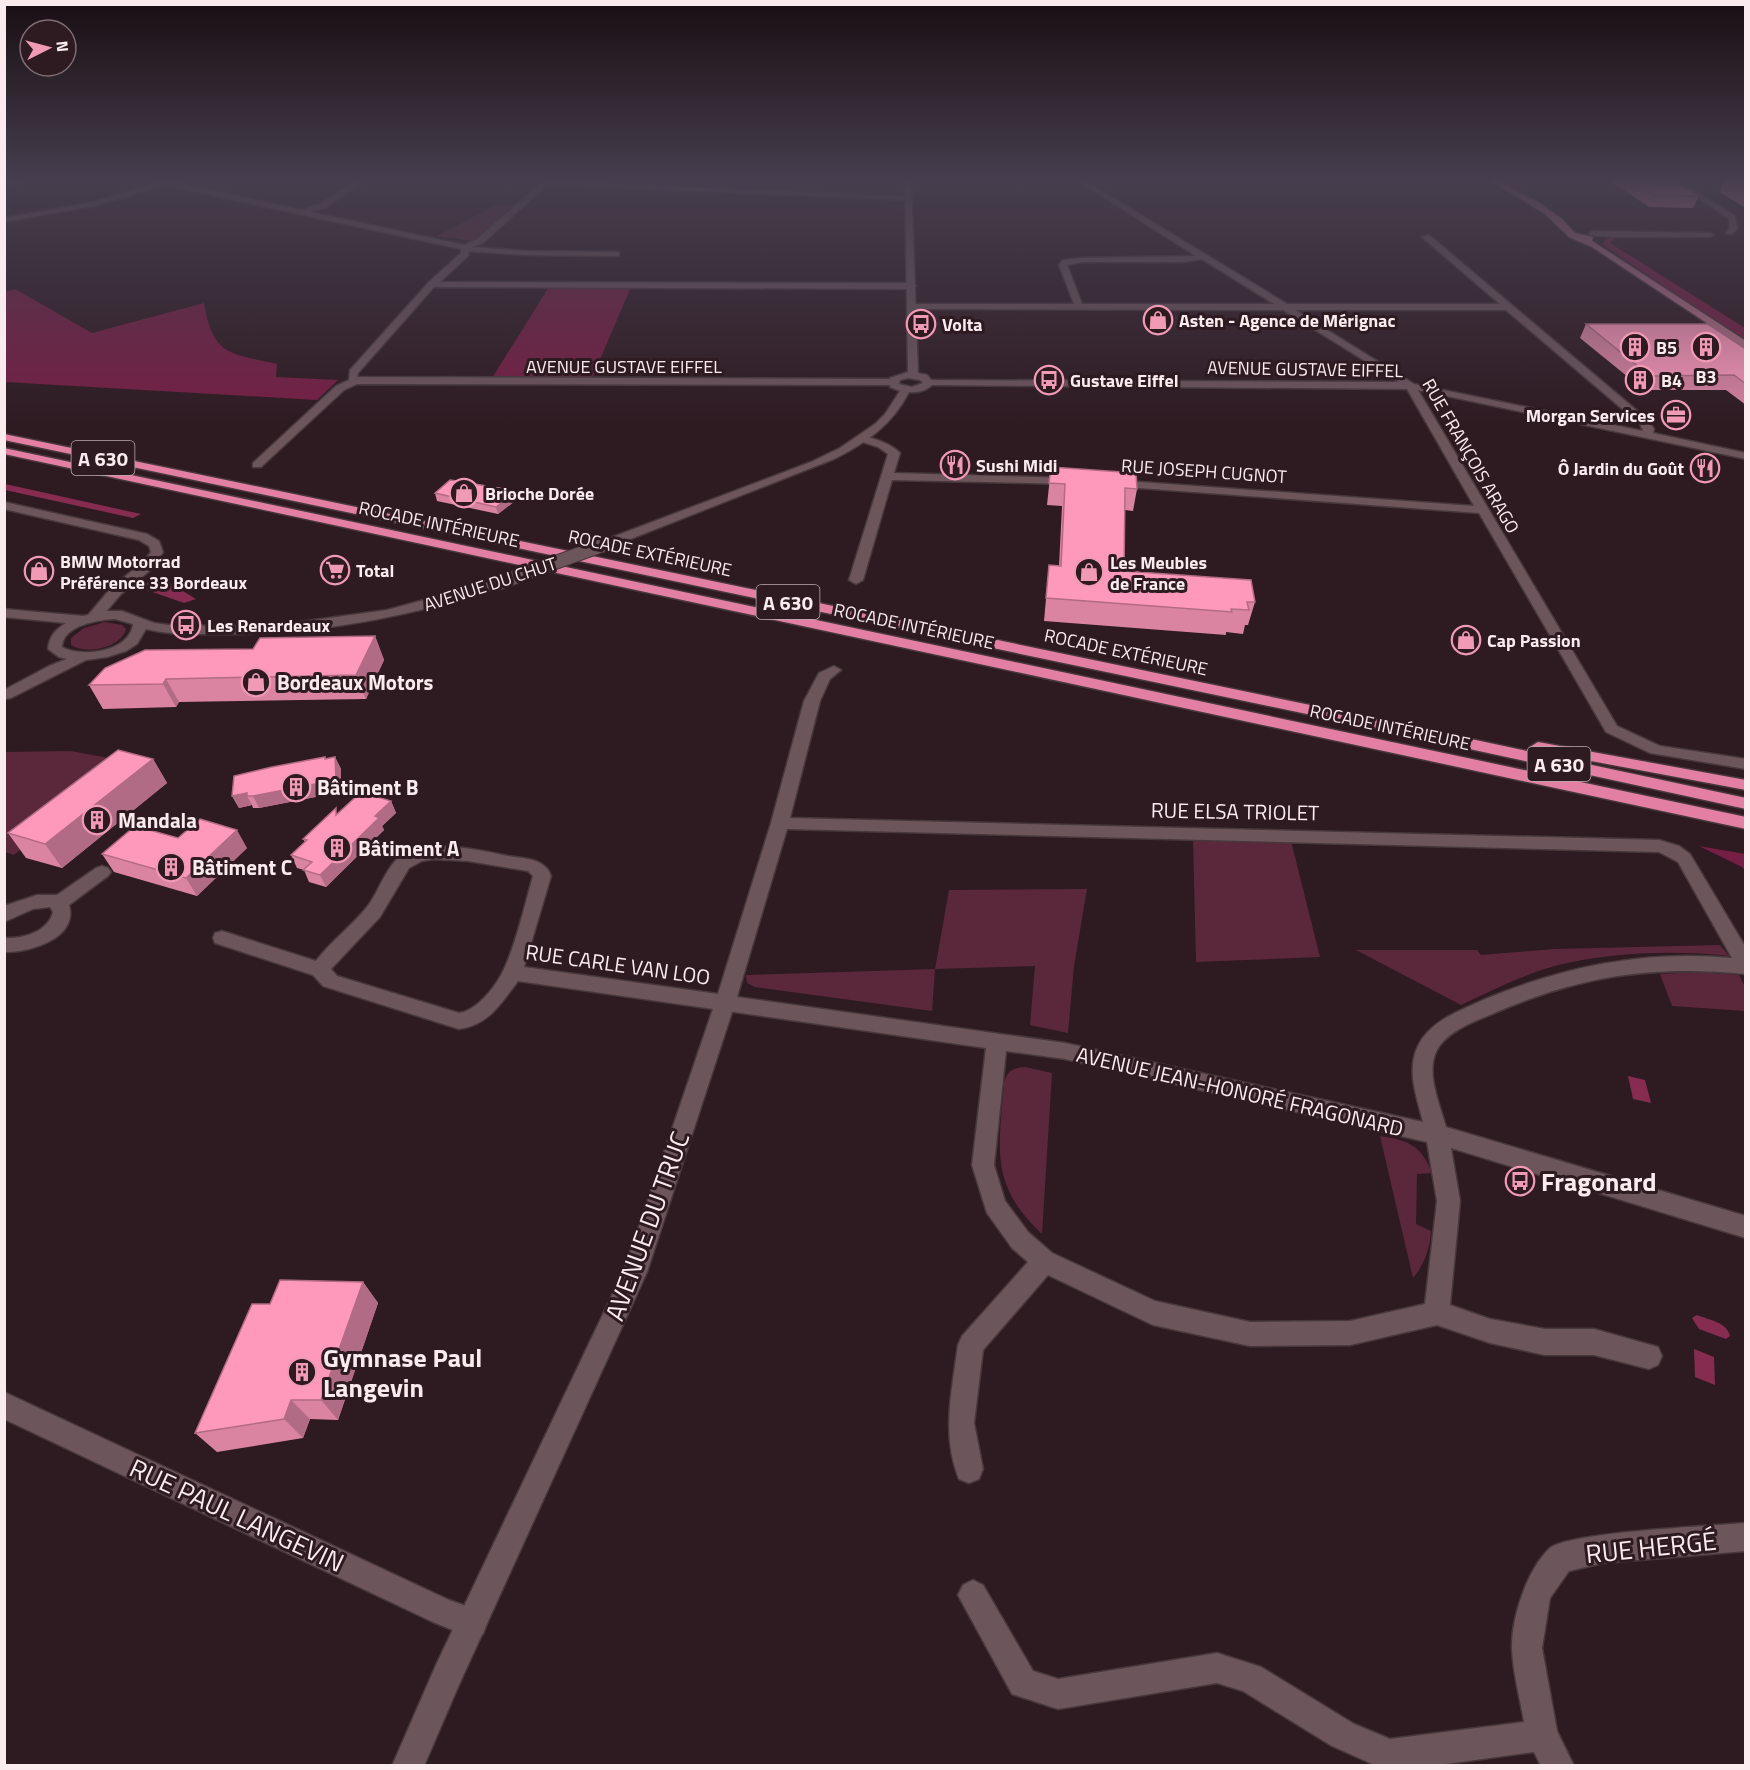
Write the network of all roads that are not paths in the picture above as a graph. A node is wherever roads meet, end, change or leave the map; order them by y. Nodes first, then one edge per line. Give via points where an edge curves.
1 (457, 262) edge
2 (911, 262) edge
3 (1069, 262) edge
4 (1212, 262) edge
5 (1455, 262) edge
6 (1627, 262) edge
7 (432, 284) junction
8 (912, 286) junction
9 (912, 307) junction
10 (1079, 307) junction
11 (1285, 307) junction
12 (1509, 307) junction
13 (1746, 346) edge
14 (913, 375) junction
15 (355, 381) junction
16 (893, 382) junction
17 (929, 383) junction
18 (1411, 386) junction
19 (906, 389) junction
20 (1647, 435) junction
21 (4, 437) edge
22 (863, 439) junction
23 (4, 451) edge
24 (1746, 456) edge
25 (257, 465) dead end
26 (888, 476) junction
27 (4, 505) edge
28 (1481, 510) junction
29 (856, 580) dead end
30 (106, 604) junction
31 (7, 613) edge
32 (120, 614) junction
33 (91, 618) junction
34 (140, 622) junction
35 (208, 630) junction
36 (57, 643) junction
37 (122, 647) junction
38 (83, 657) junction
39 (834, 670) dead end
40 (5, 695) edge
41 (1373, 723) junction
42 (1746, 764) edge
43 (1746, 785) edge
44 (1746, 804) edge
45 (780, 823) junction
46 (1741, 824) edge
47 (102, 872) dead end
48 (57, 904) junction
49 (4, 915) edge
50 (222, 938) dead end
51 (4, 945) edge
52 (1746, 966) edge
53 (320, 970) junction
54 (513, 973) junction
55 (725, 1003) junction
56 (997, 1043) junction
57 (1436, 1134) junction
58 (1746, 1227) edge
59 (1044, 1261) junction
60 (1437, 1313) junction
61 (1649, 1356) dead end
62 (4, 1405) edge
63 (969, 1469) dead end
64 (1746, 1537) edge
65 (973, 1595) dead end
66 (471, 1623) junction
67 (1542, 1735) junction
68 (408, 1766) edge
69 (1557, 1766) edge

1 - 7 street
2 - 8 street
3 - 10 street via 1063,266
4 - 11 street, RUE FRANÇOIS ARAGO
5 - 12 street
6 - 13 main road
7 - 8 street
7 - 15 street via 353,372
8 - 9 street
9 - 10 street
9 - 14 street
10 - 11 street
11 - 12 street
11 - 18 street, RUE FRANÇOIS ARAGO
12 - 20 street via 1644,422 1649,429
14 - 16 street
14 - 17 street
15 - 16 street, AVENUE GUSTAVE EIFFEL
15 - 25 street via 340,388
16 - 19 street
17 - 18 street, AVENUE GUSTAVE EIFFEL
17 - 19 street via 919,389
18 - 20 street, AVENUE GUSTAVE EIFFEL
18 - 28 street, RUE FRANÇOIS ARAGO
19 - 22 street, AVENUE DU CHUT via 892,415
20 - 24 street, AVENUE GUSTAVE EIFFEL
21 - 41 highway, ROCADE EXTÉRIEURE / A 630
22 - 26 street via 894,453
22 - 35 street, AVENUE DU CHUT, bridge via 815,464 606,544 433,604 340,623
23 - 46 highway, ROCADE INTÉRIEURE / A 630
26 - 28 street, RUE JOSEPH CUGNOT via 1095,482
26 - 29 street
27 - 30 street via 143,537 155,544 157,552 150,564
28 - 42 street, RUE FRANÇOIS ARAGO via 1611,729 1656,750
30 - 32 street
30 - 33 street
31 - 33 street via 73,621
31 - 36 street via 49,629
32 - 33 street
32 - 34 street, AVENUE DU CHUT
33 - 36 street via 66,629
34 - 35 street, AVENUE DU CHUT via 168,629
34 - 37 street via 138,634
35 - 37 street, AVENUE DU CHUT via 143,639
36 - 38 street via 64,656
36 - 40 street
37 - 38 street, AVENUE DU CHUT
38 - 40 street
39 - 45 street, AVENUE DU TRUC via 824,676 812,702
41 - 43 highway via 1397,720
41 - 44 highway, ROCADE EXTÉRIEURE / A 630
45 - 52 street, RUE ELSA TRIOLET via 1637,843 1673,850 1684,858
45 - 55 street, AVENUE DU TRUC
47 - 48 street
48 - 49 street via 30,902
48 - 51 street via 62,915 52,929 32,942
50 - 53 street, RUE CARLE VAN LOO
52 - 57 street via 1677,961 1593,971 1516,994 1454,1023 1431,1041 1424,1058 1423,1076
53 - 54 street, RUE CARLE VAN LOO via 330,981 459,1021 478,1016
53 - 54 street via 374,912 402,866 410,858 434,852 540,870 542,876
54 - 55 street, RUE CARLE VAN LOO
55 - 56 street, AVENUE JEAN-HONORÉ FRAGONARD
55 - 66 street, AVENUE DU TRUC via 635,1272
56 - 57 street, AVENUE JEAN-HONORÉ FRAGONARD via 1065,1051
56 - 59 street via 983,1165 995,1206 1020,1240
57 - 58 street, AVENUE JEAN-HONORÉ FRAGONARD
57 - 60 street via 1448,1193
59 - 60 street via 1153,1312 1250,1334 1350,1333
59 - 63 street via 971,1345 961,1423
60 - 61 street via 1490,1331 1545,1342 1594,1342
62 - 66 street, RUE PAUL LANGEVIN
64 - 67 street, RUE HERGÉ via 1603,1549 1561,1558 1536,1592 1527,1648
65 - 67 street via 1023,1683 1058,1694 1217,1668 1250,1678 1343,1735 1390,1755
66 - 68 street, AVENUE DU TRUC
67 - 69 street, RUE HERGÉ

